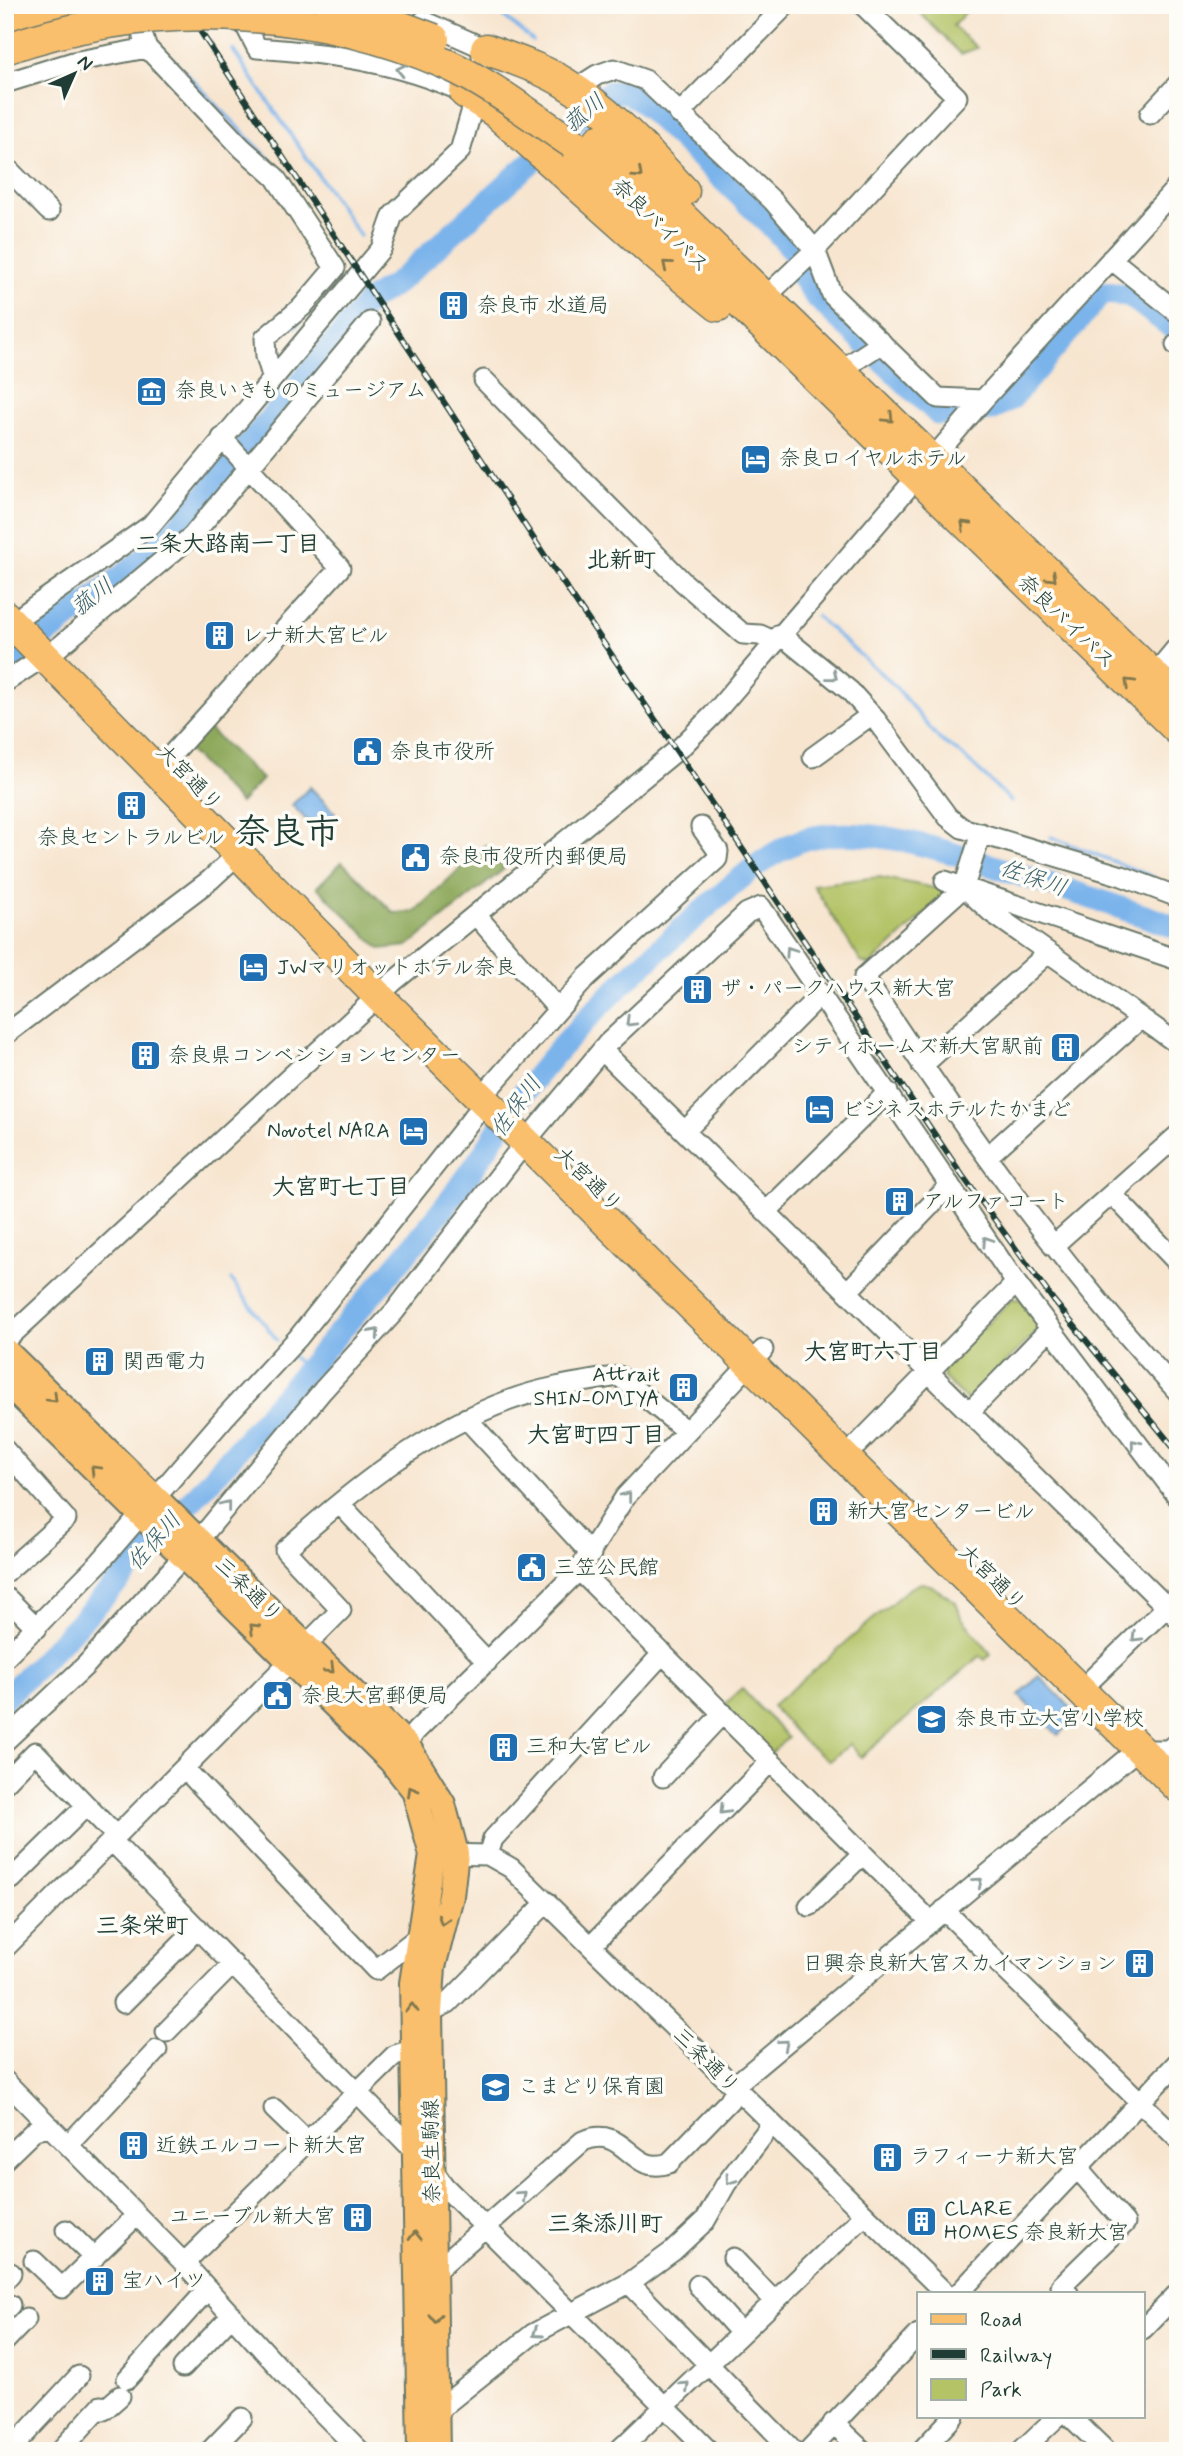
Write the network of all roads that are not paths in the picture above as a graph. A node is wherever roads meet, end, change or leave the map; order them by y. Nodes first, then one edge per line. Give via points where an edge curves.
1 (12, 5) edge
2 (82, 5) edge
3 (134, 5) edge
4 (235, 5) edge
5 (331, 5) edge
6 (354, 5) edge
7 (786, 5) edge
8 (863, 5) edge
9 (5, 8) edge
10 (377, 20) edge
11 (5, 26) edge
12 (147, 48) junction
13 (5, 49) edge
14 (486, 49) junction
15 (5, 66) edge
16 (5, 83) edge
17 (1178, 84) edge
18 (578, 91) junction
19 (470, 96) junction
20 (679, 114) junction
21 (1150, 114) dead end
22 (579, 137) junction
23 (5, 166) edge
24 (1178, 186) edge
25 (49, 211) dead end
26 (815, 250) junction
27 (1111, 259) junction
28 (784, 278) junction
29 (1178, 313) edge
30 (370, 322) dead end
31 (882, 343) junction
32 (841, 370) junction
33 (272, 376) junction
34 (484, 380) dead end
35 (982, 401) junction
36 (222, 438) junction
37 (250, 468) junction
38 (923, 468) junction
39 (33, 631) edge
40 (776, 637) junction
41 (1178, 646) edge
42 (1154, 675) junction
43 (5, 682) edge
44 (1178, 699) edge
45 (872, 715) junction
46 (1178, 730) edge
47 (813, 757) dead end
48 (162, 765) junction
49 (701, 827) dead end
50 (980, 835) junction
51 (238, 853) junction
52 (959, 883) junction
53 (1178, 897) edge
54 (476, 915) junction
55 (1048, 953) junction
56 (1178, 960) edge
57 (385, 989) junction
58 (820, 995) junction
59 (557, 1008) junction
60 (1141, 1018) junction
61 (5, 1035) edge
62 (1178, 1044) edge
63 (603, 1051) junction
64 (922, 1066) junction
65 (888, 1092) junction
66 (491, 1095) junction
67 (685, 1131) junction
68 (530, 1133) junction
69 (1177, 1137) edge
70 (988, 1156) junction
71 (950, 1185) junction
72 (1112, 1194) junction
73 (767, 1211) junction
74 (1053, 1246) junction
75 (1178, 1263) edge
76 (1016, 1283) junction
77 (848, 1291) junction
78 (1050, 1329) junction
79 (5, 1341) edge
80 (5, 1350) edge
81 (757, 1356) junction
82 (929, 1371) junction
83 (5, 1381) edge
84 (1178, 1392) edge
85 (970, 1411) junction
86 (467, 1418) junction
87 (686, 1431) junction
88 (857, 1445) junction
89 (5, 1450) edge
90 (1178, 1497) edge
91 (340, 1504) junction
92 (149, 1509) junction
93 (187, 1547) junction
94 (585, 1562) junction
95 (9, 1563) edge
96 (8, 1599) dead end
97 (1174, 1607) edge
98 (37, 1628) junction
99 (296, 1653) junction
100 (663, 1653) junction
101 (5, 1658) edge
102 (487, 1662) junction
103 (1093, 1678) junction
104 (723, 1713) junction
105 (5, 1741) edge
106 (1166, 1751) edge
107 (399, 1753) junction
108 (771, 1761) junction
109 (184, 1768) junction
110 (663, 1777) dead end
111 (5, 1783) edge
112 (1178, 1787) edge
113 (86, 1805) junction
114 (113, 1837) junction
115 (444, 1854) junction
116 (863, 1854) junction
117 (488, 1855) junction
118 (12, 1879) dead end
119 (547, 1902) junction
120 (809, 1906) dead end
121 (937, 1915) junction
122 (12, 1926) edge
123 (198, 1928) junction
124 (422, 1934) junction
125 (591, 1946) junction
126 (5, 1948) edge
127 (233, 1964) junction
128 (123, 2003) dead end
129 (430, 2012) junction
130 (166, 2032) dead end
131 (157, 2050) dead end
132 (411, 2050) junction
133 (1178, 2062) edge
134 (5, 2081) edge
135 (734, 2090) junction
136 (358, 2093) junction
137 (1140, 2102) junction
138 (274, 2109) dead end
139 (771, 2125) junction
140 (51, 2127) junction
141 (1178, 2139) edge
142 (308, 2142) junction
143 (68, 2144) junction
144 (414, 2150) junction
145 (8, 2152) edge
146 (432, 2169) junction
147 (1078, 2169) junction
148 (137, 2215) junction
149 (865, 2215) junction
150 (487, 2227) junction
151 (66, 2230) dead end
152 (94, 2258) junction
153 (733, 2258) dead end
154 (34, 2261) dead end
155 (184, 2263) junction
156 (434, 2272) junction
157 (629, 2283) junction
158 (698, 2285) dead end
159 (208, 2289) junction
160 (944, 2292) edge
161 (960, 2292) edge
162 (1067, 2292) edge
163 (1178, 2293) edge
164 (774, 2301) junction
165 (572, 2312) junction
166 (232, 2315) junction
167 (26, 2319) dead end
168 (1144, 2328) edge
169 (741, 2333) junction
170 (917, 2336) edge
171 (5, 2341) edge
172 (708, 2365) junction
173 (183, 2367) dead end
174 (79, 2376) dead end
175 (665, 2405) junction
176 (437, 2412) junction
177 (242, 2418) dead end
178 (952, 2418) edge
179 (1056, 2418) edge
180 (1072, 2418) edge
181 (833, 2423) junction
182 (10, 2447) edge
183 (60, 2451) edge
184 (210, 2451) edge
185 (360, 2451) edge
186 (420, 2451) edge
187 (437, 2451) edge
188 (618, 2451) edge
189 (709, 2451) edge
190 (793, 2451) edge
191 (808, 2451) edge
192 (863, 2451) edge
193 (921, 2451) edge
194 (1021, 2451) edge
195 (1106, 2451) edge

1 - 9 highway
2 - 11 highway
3 - 12 street
19 -> 4 street via 430,76 333,53 257,48
5 - 10 highway, 奈良バイパス, bridge
6 - 10 highway, bridge
7 - 20 street
8 - 26 street via 957,97
10 - 13 highway, 奈良バイパス, bridge via 178,12 71,27
10 - 14 street
10 - 15 highway, bridge via 128,33 60,46
10 - 22 highway, 奈良バイパス, bridge via 428,36 504,74
12 - 16 street via 73,61
12 - 33 street via 275,177 335,268 302,307 265,338
14 - 18 highway
14 - 19 street
17 - 21 street
18 - 20 street via 597,75 614,69 645,80
18 - 22 highway
19 - 22 highway via 525,139
19 - 33 street via 460,151 393,215 381,249
20 - 26 street via 773,201
22 - 28 highway via 627,131
22 -> 32 highway, 奈良バイパス via 639,175
38 -> 22 highway, 奈良バイパス via 783,346 605,172
23 - 25 street
24 - 27 street
26 - 28 street
26 - 31 street via 832,295
27 - 29 street
27 - 35 street
28 - 32 highway
30 - 37 street
31 - 32 street
31 - 35 street via 938,398
32 -> 38 highway, 奈良バイパス
33 - 36 street
34 - 40 street via 683,582 743,634
35 - 38 street
36 - 37 street
36 - 39 street via 150,525
37 - 39 street via 191,536
37 - 48 street via 340,568
38 - 40 street
38 -> 42 highway, 奈良バイパス
46 -> 38 highway, 奈良バイパス
39 - 43 street
39 - 48 highway, 大宮通り
40 -> 45 street via 850,691
40 - 54 street via 682,746
41 - 42 street
42 - 44 highway, 奈良バイパス
45 - 47 street
45 - 50 street via 948,817
48 - 51 highway, 大宮通り
48 - 57 highway, 大宮通り
49 - 59 street via 718,851 717,859
50 - 52 street
50 - 53 street
51 - 57 highway, 大宮通り
51 - 61 street via 210,880
52 - 55 street
52 - 56 street
52 - 64 street via 864,977
54 - 57 street
54 - 59 street
55 - 60 street
55 - 64 street
57 - 66 highway, 大宮通り
57 - 79 street
58 -> 63 street via 761,907 747,913
58 - 65 street
58 - 67 street
59 - 66 street
60 - 62 street
60 - 70 street
63 - 67 street
63 - 68 street
64 - 70 street
65 - 71 street
65 - 73 street
66 - 68 highway, 大宮通り
66 - 92 street via 298,1338
67 - 73 street
68 - 81 highway, 大宮通り
93 -> 68 street via 395,1311
69 - 72 street
70 - 74 street
76 -> 71 street
71 - 77 street
72 - 74 street
72 - 75 street
73 - 77 street
74 - 84 street
76 - 78 street
76 - 82 street
77 - 82 street
78 - 85 street
90 -> 78 street
80 -> 92 main road, 三条通り
81 - 87 street
81 - 88 highway, 大宮通り
81 - 106 highway, 大宮通り
82 - 85 street
82 - 88 street
92 -> 83 main road, 三条通り
85 - 97 street
86 - 87 street via 512,1399 619,1376
86 - 91 street via 394,1462
86 - 94 street
94 -> 87 street via 625,1497
88 - 103 highway, 大宮通り
89 - 95 street via 65,1519
91 - 99 street via 285,1550 341,1610
91 - 102 street
92 - 93 main road, 三条通り
92 - 98 street
93 - 99 main road, 三条通り
93 - 105 street via 86,1665
94 - 100 street
94 - 102 street
96 - 98 street
97 -> 103 street
98 - 101 street
99 - 107 main road, 三条通り
99 - 109 street
100 - 104 street
100 - 117 street via 493,1839
102 - 107 street
103 - 106 highway, 大宮通り
104 - 108 street
104 - 110 street
106 - 112 highway, 大宮通り
121 -> 106 street
107 - 115 main road, 三条通り via 443,1804
108 - 116 street
108 -> 125 street
109 - 114 street
109 - 124 street via 376,1970
111 - 113 street via 35,1752
113 - 114 street
113 - 118 street
114 - 122 street
114 - 123 street
115 - 117 street, 三条通り
115 - 124 main road, 奈良生駒線
115 -> 129 main road, 奈良生駒線 via 451,1896 433,1967
116 - 120 street
116 - 121 street
117 - 119 street, 三条通り via 511,1868
119 - 125 street, 三条通り
119 - 129 street via 448,2003
135 -> 121 street
121 - 137 street
122 - 126 street
123 - 127 street
123 - 128 street
132 -> 124 main road, 奈良生駒線 via 412,1983
125 - 135 street, 三条通り
127 - 130 street
127 - 136 street
129 - 146 main road, 奈良生駒線
131 - 143 street
132 - 136 street via 395,2055
132 - 144 main road, 奈良生駒線
133 - 137 street
134 - 140 street
135 - 139 street, 三条通り
150 -> 135 street via 583,2141 597,2135 617,2141 644,2164 656,2168 669,2164 729,2101
136 - 142 street
136 - 144 street
137 - 141 street
137 - 147 street
138 - 142 street
139 - 149 street, 三条通り
139 -> 157 street via 726,2184 705,2221
140 - 143 street
140 - 145 street via 35,2130
142 - 155 street
143 - 148 street
144 - 146 street
186 -> 144 main road, 奈良生駒線
146 - 150 street
146 - 156 main road, 奈良生駒線
147 - 161 street
147 - 162 street via 1125,2223 1061,2286
148 - 152 street
148 - 155 street
149 - 160 street, 三条通り
149 - 164 street
150 - 156 street
150 - 165 street
151 - 152 street
152 - 154 street via 62,2288
153 - 164 street
155 - 159 street
156 -> 176 main road, 奈良生駒線
157 - 165 street
157 - 172 street
158 - 169 street
159 - 166 street
159 - 183 street via 104,2410 101,2406
163 - 168 street
164 - 169 street
165 - 175 street
165 -> 176 street via 533,2334
166 - 173 street
166 - 185 street
167 - 171 street
169 - 172 street
170 - 181 street
175 -> 172 street
172 - 190 street
174 - 182 street
175 - 188 street
175 - 189 street
176 - 187 main road, 奈良生駒線
177 - 184 street
178 - 193 street
179 - 194 street
180 - 195 street
181 - 191 street
181 - 192 street

